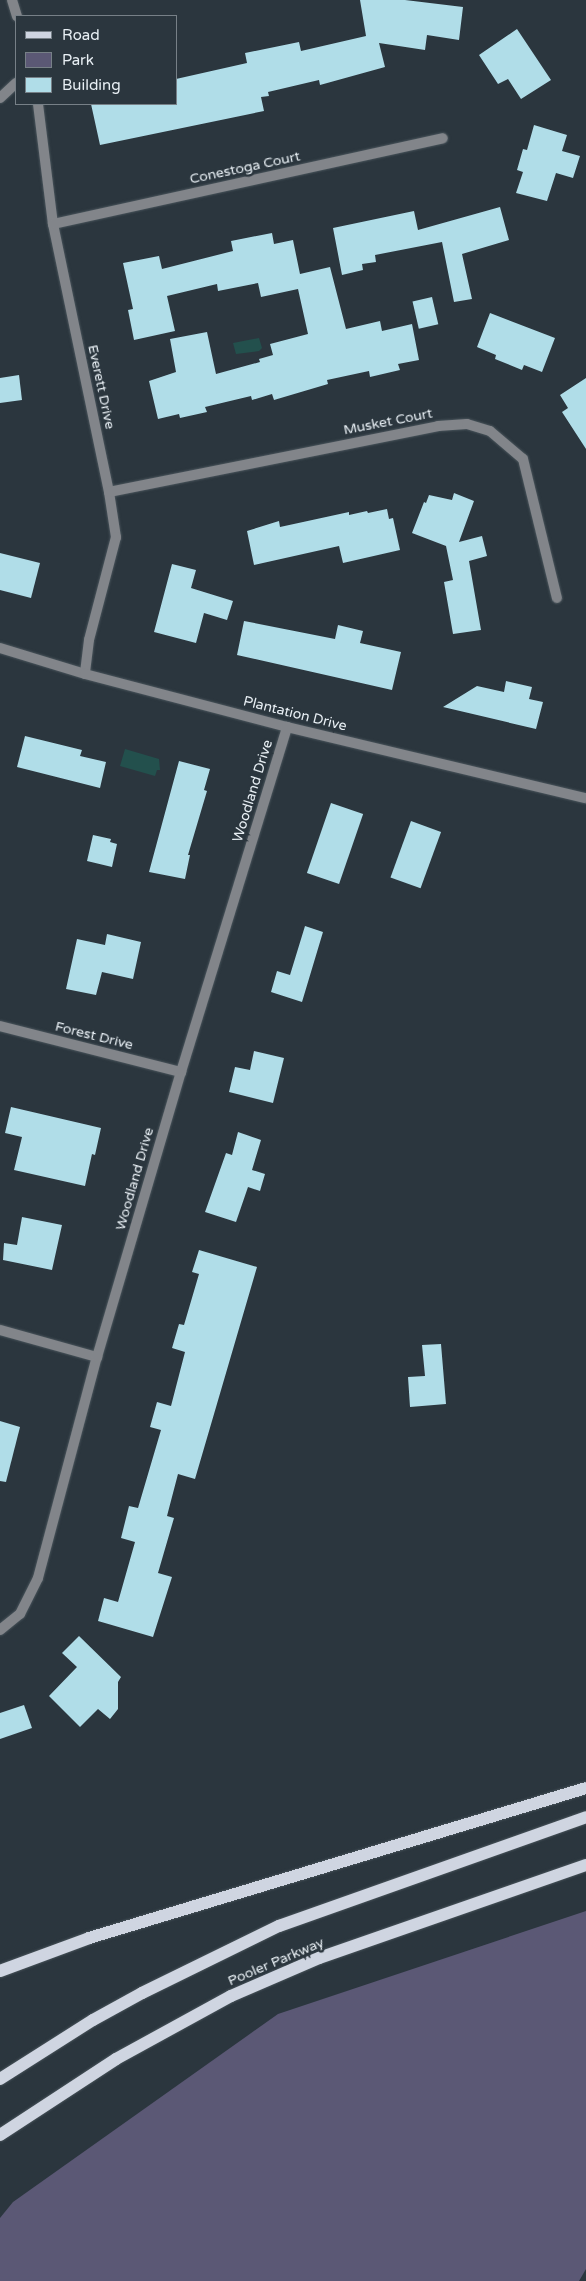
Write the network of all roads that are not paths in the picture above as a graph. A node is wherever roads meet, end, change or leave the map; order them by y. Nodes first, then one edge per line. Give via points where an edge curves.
1 (12, 0) edge
2 (17, 15) edge
3 (15, 84) edge
4 (0, 98) edge
5 (38, 105) edge
6 (443, 138) dead end
7 (53, 224) junction
8 (108, 492) junction
9 (557, 598) dead end
10 (0, 648) edge
11 (85, 674) junction
12 (287, 727) junction
13 (586, 798) edge
14 (0, 1026) edge
15 (180, 1072) junction
16 (0, 1330) edge
17 (97, 1357) junction
18 (0, 1630) edge
19 (586, 1788) edge
20 (586, 1817) edge
21 (586, 1865) edge
22 (0, 1971) edge
23 (0, 2079) edge
24 (0, 2135) edge

1 - 2 street
3 - 4 street
5 - 7 street, Everett Drive
6 - 7 street, Conestoga Court
7 - 8 street, Everett Drive
8 - 9 street, Musket Court via 438,426 467,424 490,431 523,459
8 - 11 street, Everett Drive via 116,537 89,640
10 - 11 street, Plantation Drive
11 - 12 street, Plantation Drive
12 - 13 street, Plantation Drive
12 - 15 street, Woodland Drive
14 - 15 street, Forest Drive
15 - 17 street, Woodland Drive
16 - 17 street
17 - 18 street, Woodland Drive via 38,1578 20,1614
19 - 22 main road via 89,1938
20 - 23 main road via 271,1930 134,1997
21 - 24 main road, Pooler Parkway via 319,1958 231,1996 116,2058

